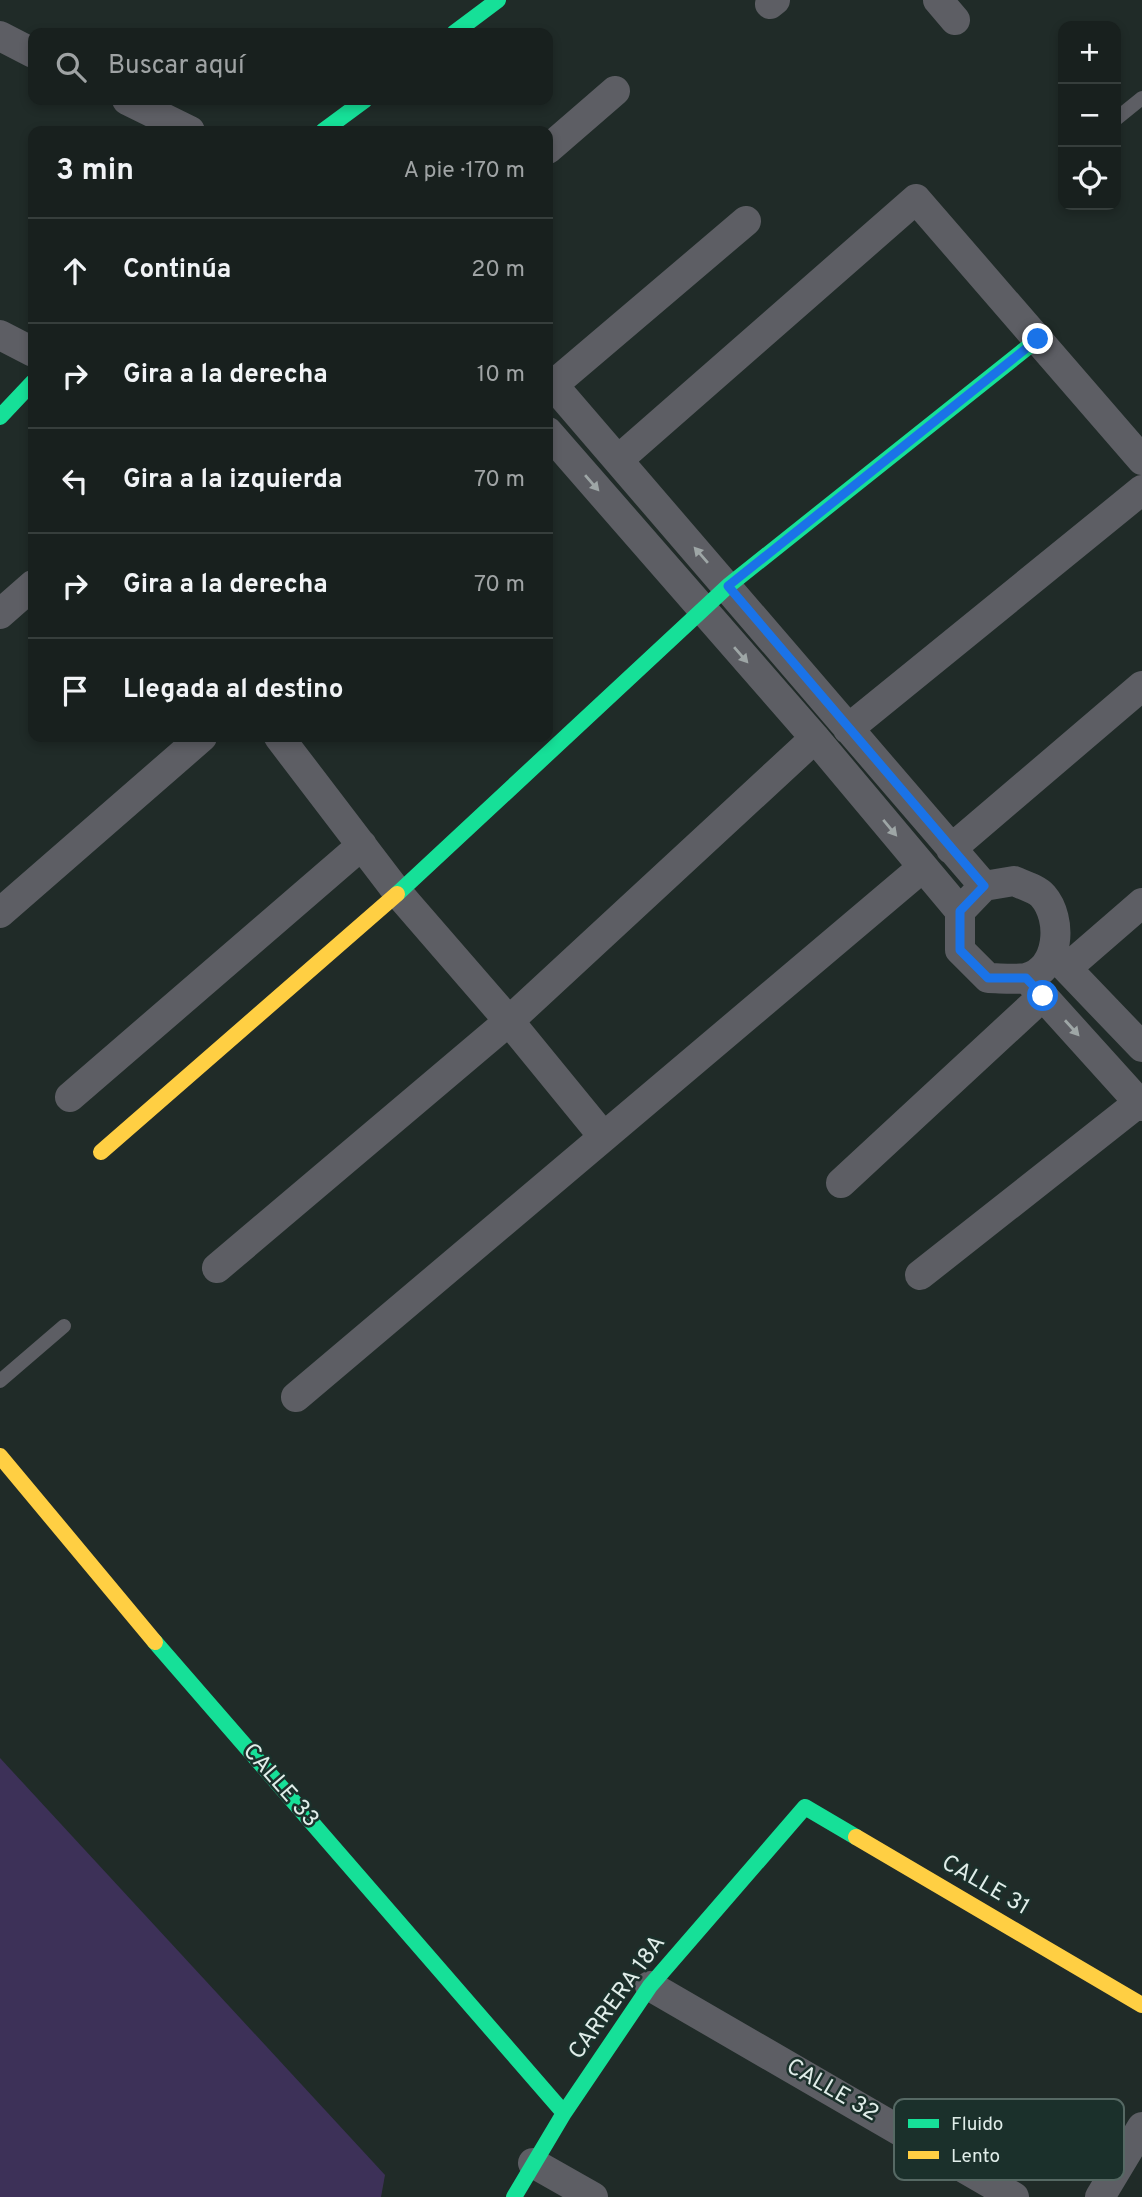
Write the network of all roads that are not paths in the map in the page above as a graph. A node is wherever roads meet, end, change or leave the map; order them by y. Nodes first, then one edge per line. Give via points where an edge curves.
1 (489, 2) edge
2 (460, 28) edge
3 (0, 36) edge
4 (28, 50) edge
5 (615, 91) dead end
6 (1142, 98) edge
7 (137, 105) edge
8 (357, 115) edge
9 (1121, 115) edge
10 (180, 126) edge
11 (334, 126) edge
12 (553, 145) edge
13 (746, 221) dead end
14 (0, 335) edge
15 (1038, 339) junction
16 (28, 349) edge
17 (553, 380) edge
18 (553, 385) edge
19 (28, 387) edge
20 (0, 417) edge
21 (553, 440) edge
22 (618, 460) junction
23 (1142, 460) edge
24 (1142, 490) edge
25 (728, 586) junction
26 (28, 589) edge
27 (703, 611) junction
28 (0, 614) edge
29 (1142, 686) edge
30 (848, 729) junction
31 (814, 738) junction
32 (196, 742) edge
33 (283, 742) edge
34 (362, 845) junction
35 (951, 849) junction
36 (923, 867) junction
37 (984, 886) junction
38 (398, 893) junction
39 (1142, 903) edge
40 (960, 911) junction
41 (0, 913) edge
42 (1060, 961) junction
43 (1035, 987) junction
44 (509, 1021) junction
45 (1142, 1047) edge
46 (70, 1097) dead end
47 (1141, 1103) edge
48 (603, 1136) junction
49 (102, 1152) dead end
50 (842, 1183) dead end
51 (217, 1268) dead end
52 (920, 1275) dead end
53 (64, 1326) dead end
54 (0, 1381) edge
55 (296, 1397) dead end
56 (0, 1456) edge
57 (806, 1807) joint
58 (650, 1986) junction
59 (1142, 2005) edge
60 (564, 2113) junction
61 (894, 2127) edge
62 (1142, 2127) edge
63 (1124, 2157) edge
64 (533, 2162) junction
65 (985, 2180) edge
66 (1110, 2180) edge
67 (514, 2197) edge
68 (593, 2197) edge
69 (1014, 2197) edge
70 (1100, 2197) edge

1 - 2 street
3 - 4 street
5 - 12 street
6 - 9 lane
7 - 10 street
8 - 11 street
13 - 17 street
14 - 16 street
15 - 22 street via 916,199
15 - 23 street
15 - 25 street
18 - 22 street
19 - 20 street
21 -> 27 street
25 -> 22 street
24 - 30 street
25 - 27 street
25 - 30 street
26 - 28 street
27 -> 31 street
27 - 38 street
29 - 35 street
30 - 35 street
31 -> 36 street
31 - 44 street
32 - 41 street
33 - 34 street
34 - 38 street
34 - 46 street
35 - 37 street
36 - 40 street
36 - 48 street
37 - 40 street
37 - 42 street via 1014,881 1042,895 1057,922
38 - 44 street
38 - 49 street
39 - 42 street
40 - 43 street via 960,950 988,978
42 - 43 street via 1042,968
42 - 45 street
43 -> 47 street
43 - 50 street
44 - 48 street
44 - 51 street
47 - 52 street
48 - 55 street
53 - 54 lane
56 - 60 street, CALLE 33 via 154,1641
57 - 58 street, CARRERA 18A
57 - 59 street, CALLE 31
58 - 60 street, CARRERA 18A
58 - 61 street, CALLE 32
60 - 64 street, CARRERA 18A
62 - 63 street
64 - 67 street, CARRERA 18A
64 - 68 street
65 - 69 street, CALLE 32
66 - 70 street

